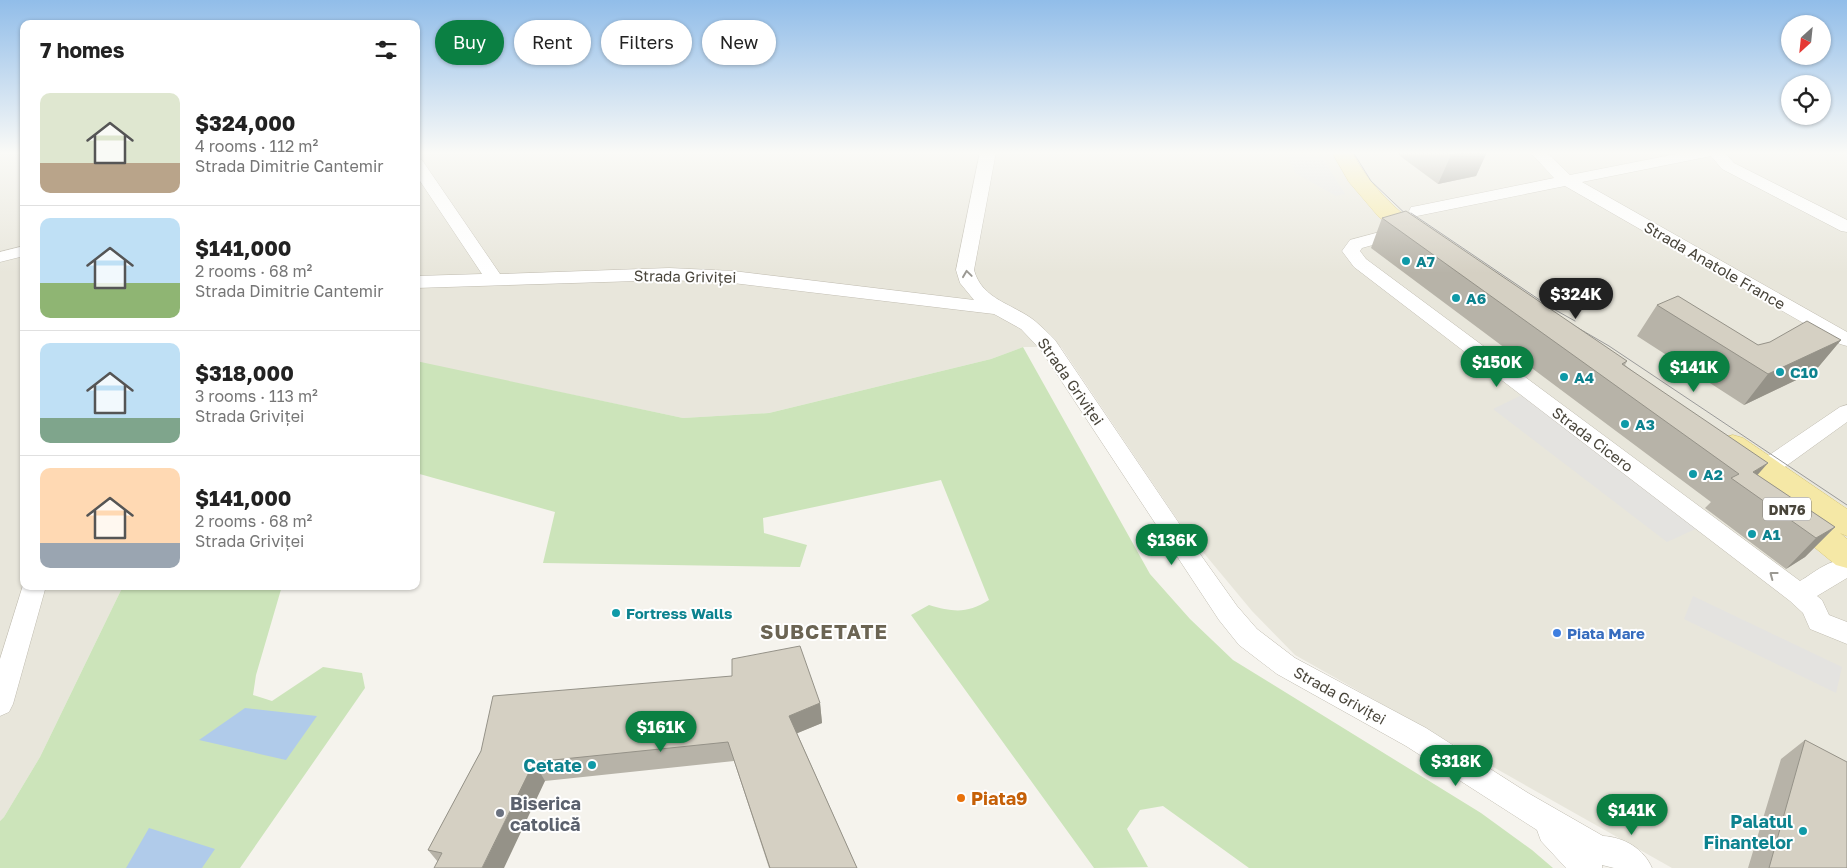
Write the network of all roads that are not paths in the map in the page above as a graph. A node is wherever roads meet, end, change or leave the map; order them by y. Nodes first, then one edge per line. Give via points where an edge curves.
1 (436, 193) edge
2 (980, 193) edge
3 (1368, 193) edge
4 (1518, 193) edge
5 (1588, 193) edge
6 (1780, 193) edge
7 (1412, 220) junction
8 (1847, 227) edge
9 (1436, 250) edge
10 (20, 252) edge
11 (0, 257) edge
12 (494, 278) junction
13 (420, 282) edge
14 (998, 309) junction
15 (1847, 340) edge
16 (1847, 412) edge
17 (1710, 442) junction
18 (1767, 468) junction
19 (1766, 509) edge
20 (1847, 524) edge
21 (1847, 538) edge
22 (1845, 566) edge
23 (33, 590) edge
24 (1800, 594) junction
25 (1847, 632) edge
26 (0, 704) edge
27 (1592, 862) edge
28 (1636, 868) edge

1 - 12 street
14 -> 2 street via 966,281 965,270
3 - 7 main road via 1376,202
4 - 7 street
5 - 15 street, Strada Anatole France
6 - 8 street
7 - 9 main road
24 -> 7 street, Strada Cicero via 1353,255 1351,250 1356,244
10 - 11 street
12 - 13 street, Strada Griviței
12 - 14 street, Strada Griviței via 669,274 733,276
14 - 27 street, Strada Griviței via 1028,325 1048,345 1217,598 1248,638 1286,666 1416,737 1518,803 1566,846
16 - 18 street
17 - 18 main road
17 - 21 main road
17 - 22 main road, DN76 via 1802,520
18 - 20 main road
19 - 22 main road
22 - 24 street
23 - 26 street
24 - 25 street, Strada Cicero via 1814,606 1819,622
27 - 28 street via 1619,854

